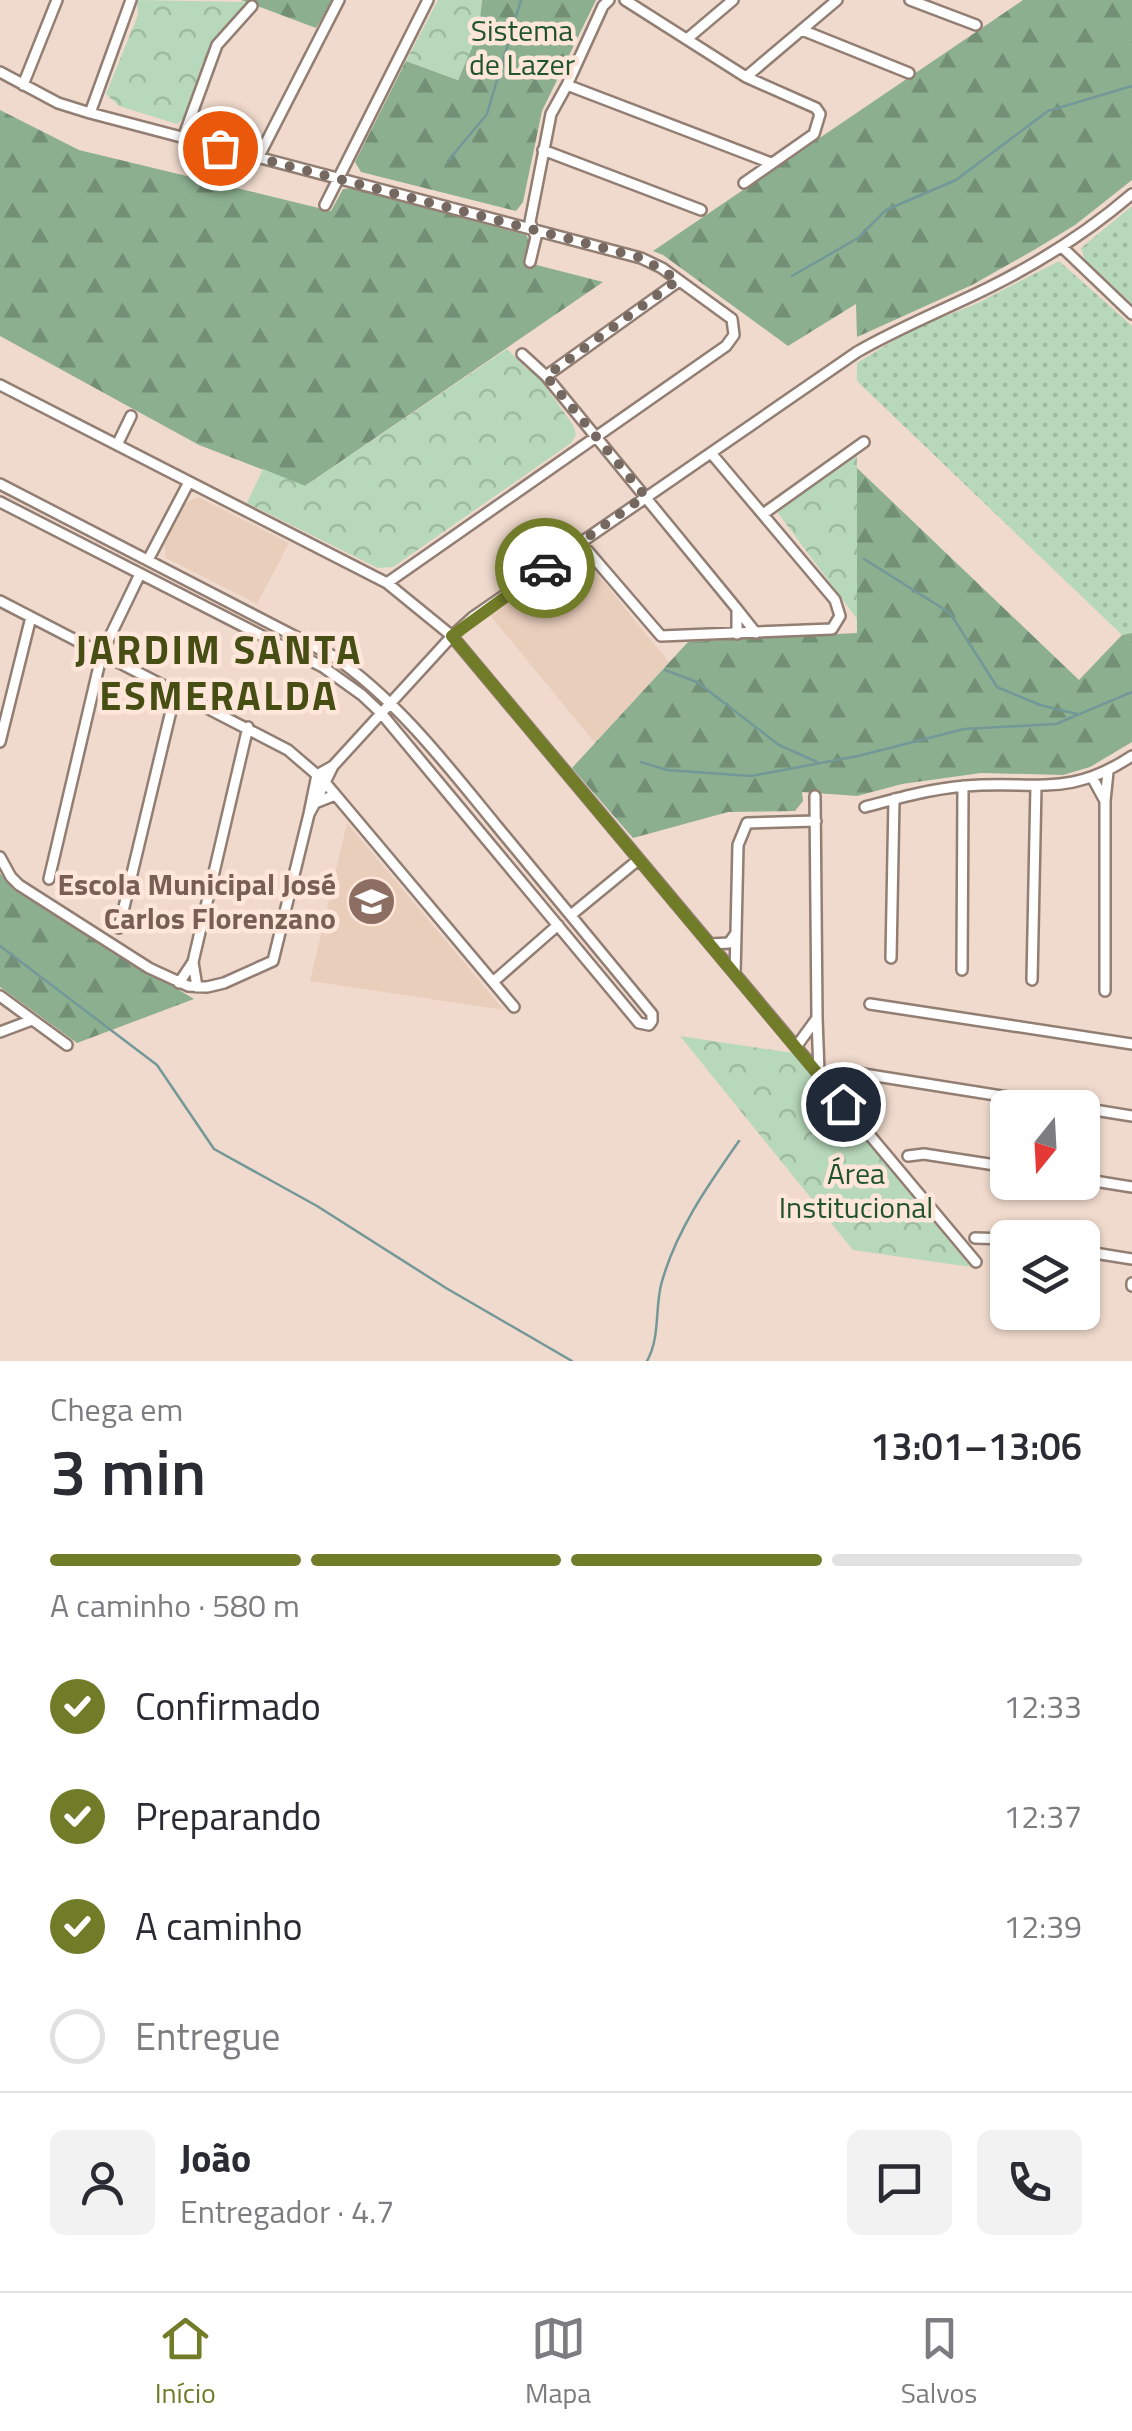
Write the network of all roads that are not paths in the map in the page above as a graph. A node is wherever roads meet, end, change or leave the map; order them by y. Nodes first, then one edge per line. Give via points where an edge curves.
1 (56, 0) edge
2 (130, 0) edge
3 (339, 0) edge
4 (428, 0) edge
5 (609, 0) edge
6 (625, 0) edge
7 (733, 0) edge
8 (837, 0) edge
9 (910, 0) edge
10 (252, 6) dead end
11 (976, 25) dead end
12 (802, 30) junction
13 (686, 40) junction
14 (0, 72) edge
15 (910, 73) dead end
16 (746, 78) junction
17 (22, 84) junction
18 (568, 86) junction
19 (90, 113) junction
20 (182, 138) junction
21 (543, 150) junction
22 (258, 158) junction
23 (771, 164) junction
24 (339, 177) junction
25 (744, 184) dead end
26 (1132, 194) edge
27 (325, 206) dead end
28 (700, 210) dead end
29 (532, 228) junction
30 (1062, 247) junction
31 (530, 262) dead end
32 (678, 280) junction
33 (1132, 314) edge
34 (522, 354) dead end
35 (546, 376) junction
36 (0, 386) edge
37 (132, 416) dead end
38 (594, 437) junction
39 (864, 442) dead end
40 (116, 445) junction
41 (710, 453) junction
42 (189, 482) junction
43 (0, 484) edge
44 (645, 496) junction
45 (0, 502) edge
46 (764, 514) junction
47 (582, 543) junction
48 (148, 560) junction
49 (140, 574) junction
50 (387, 583) junction
51 (0, 600) edge
52 (737, 609) junction
53 (31, 617) junction
54 (756, 633) junction
55 (737, 634) junction
56 (452, 636) junction
57 (102, 653) junction
58 (176, 690) junction
59 (392, 702) junction
60 (381, 714) junction
61 (248, 727) junction
62 (0, 742) edge
63 (1132, 756) edge
64 (332, 766) junction
65 (1108, 772) junction
66 (318, 774) junction
67 (1093, 779) junction
68 (326, 784) junction
69 (964, 786) junction
70 (1036, 786) junction
71 (336, 795) junction
72 (816, 796) dead end
73 (894, 798) junction
74 (1106, 801) junction
75 (315, 802) junction
76 (864, 808) dead end
77 (309, 814) junction
78 (816, 822) junction
79 (0, 857) edge
80 (638, 860) junction
81 (39, 896) junction
82 (571, 916) junction
83 (558, 925) junction
84 (736, 933) junction
85 (110, 942) junction
86 (728, 943) junction
87 (710, 944) junction
88 (719, 955) junction
89 (892, 958) dead end
90 (193, 962) junction
91 (962, 970) dead end
92 (735, 974) junction
93 (1032, 980) dead end
94 (493, 982) junction
95 (188, 985) junction
96 (1105, 991) dead end
97 (0, 996) edge
98 (870, 1004) dead end
99 (514, 1007) dead end
100 (817, 1018) junction
101 (32, 1020) junction
102 (0, 1032) edge
103 (817, 1036) junction
104 (1132, 1044) edge
105 (66, 1045) dead end
106 (798, 1050) junction
107 (819, 1074) junction
108 (842, 1075) dead end
109 (990, 1094) edge
110 (1100, 1111) edge
111 (1132, 1116) edge
112 (908, 1156) dead end
113 (990, 1164) edge
114 (1100, 1182) edge
115 (1132, 1187) edge
116 (975, 1238) dead end
117 (990, 1239) edge
118 (1100, 1254) edge
119 (1132, 1259) edge
120 (976, 1262) dead end

1 - 17 street
2 - 19 street
3 - 22 street
4 - 24 street
5 - 18 street
6 - 13 street
7 - 13 street
8 - 12 street
9 - 11 street
10 - 20 street via 216,45
12 - 15 street
12 - 16 street
13 - 16 street
14 - 17 street
16 - 23 street via 816,108 821,121 814,134
17 - 19 street
18 - 21 street via 551,114
18 - 23 street
19 - 20 street
20 - 22 street
21 - 28 street
21 - 29 street
22 - 24 street
23 - 25 street
24 - 27 street
24 - 29 street
26 - 30 street
29 - 31 street
29 - 32 street via 652,262
30 - 33 street
30 - 41 street via 857,352
32 - 35 street
32 - 38 street via 727,314 735,325 733,339
34 - 35 street
35 - 38 street
36 - 40 street
37 - 40 street
38 - 44 street
38 - 50 street
39 - 46 street
40 - 42 street
41 - 44 street
41 - 46 street
42 - 48 street
42 - 50 street
43 - 48 street
44 - 47 street
44 - 52 street
45 - 49 street
46 - 54 street via 835,600 840,616 827,631
47 - 55 street via 661,636
47 - 56 street
48 - 59 street via 332,656
49 - 57 street
49 - 60 street via 323,667
50 - 56 street
51 - 53 street
52 - 54 street
52 - 55 street
53 - 57 street
53 - 62 street
54 - 55 street
56 - 59 street
56 - 80 street
57 - 58 street
57 - 81 street via 49,879
58 - 61 street
58 - 85 street
59 - 60 street
59 - 82 street
60 - 64 street
60 - 83 street
61 - 66 street
61 - 90 street
63 - 65 street
64 - 66 street
64 - 68 street
65 - 67 street
65 - 74 street
66 - 68 street
66 - 77 street
67 - 70 street
67 - 74 street
68 - 71 street
68 - 75 street
69 - 70 street
69 - 73 street
69 - 91 street
70 - 93 street
71 - 75 street
71 - 94 street
72 - 78 street
73 - 76 street
73 - 89 street
74 - 96 street
75 - 77 street
77 - 95 street via 275,957 224,983
78 - 84 street via 746,823 738,846
78 - 100 street
79 - 81 street via 11,877
80 - 82 street
80 - 87 street
81 - 85 street
82 - 83 street via 652,1014 649,1025 639,1023
83 - 94 street
84 - 86 street
84 - 92 street
85 - 95 street
86 - 87 street
86 - 88 street
87 - 88 street
88 - 92 street
90 - 95 street
90 - 95 street
92 - 106 street
94 - 99 street
97 - 101 street
98 - 104 street
100 - 103 street
100 - 106 street
101 - 102 street
101 - 105 street
103 - 106 street via 812,1051
103 - 107 street
106 - 107 street
107 - 120 street
108 - 109 street
110 - 111 street
112 - 113 street
114 - 115 street
116 - 117 street
118 - 119 street

